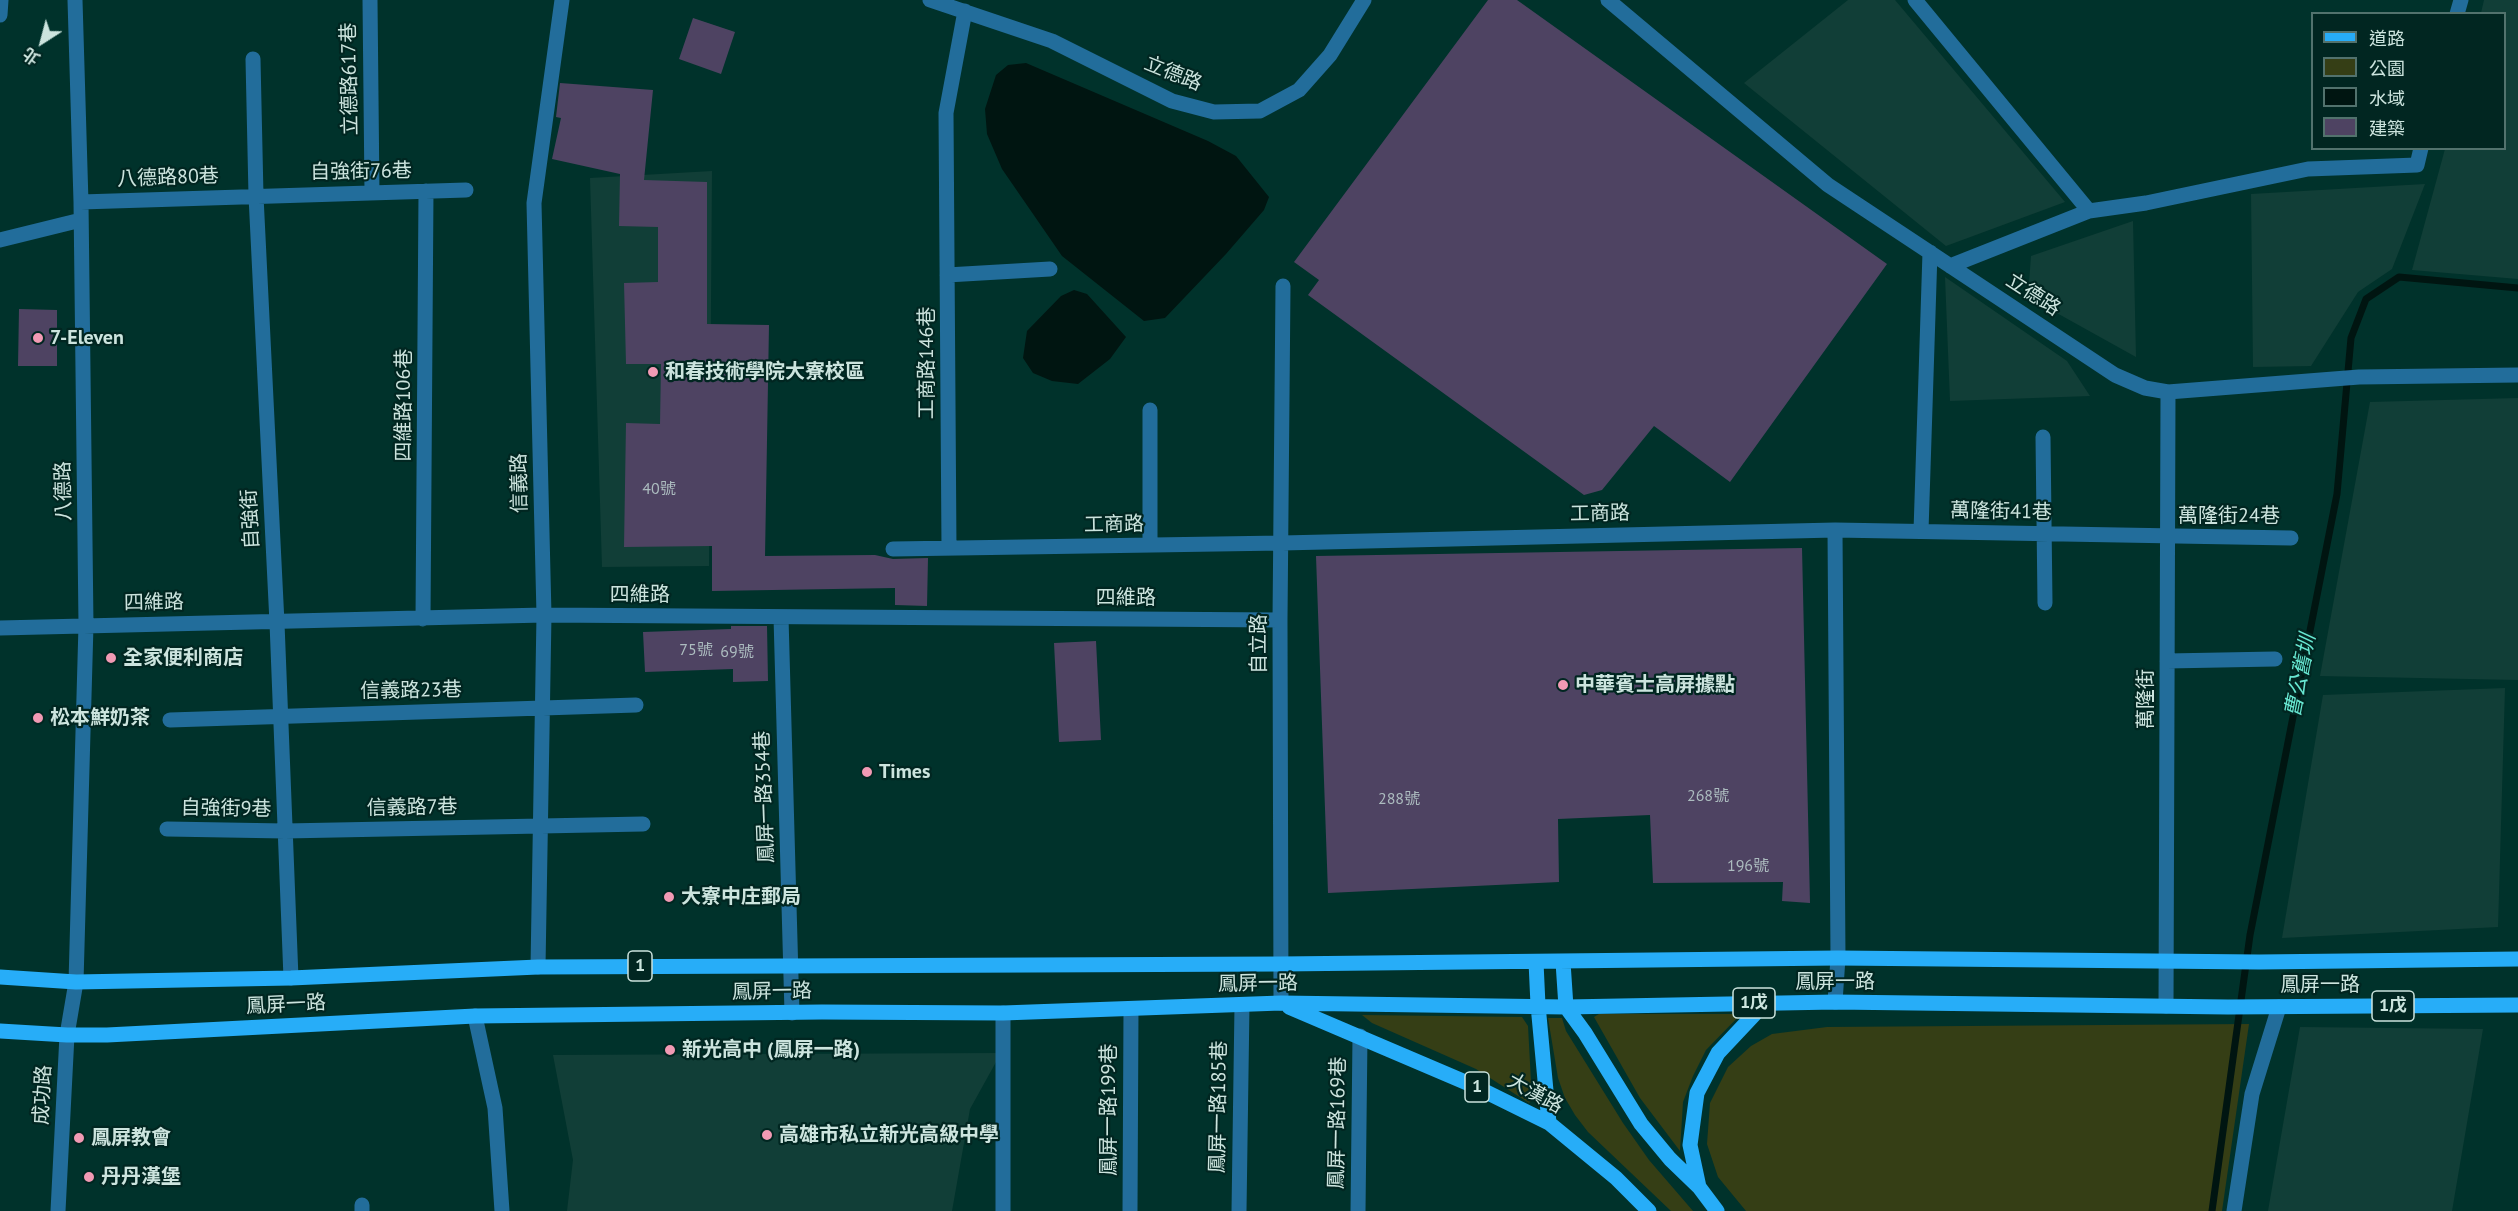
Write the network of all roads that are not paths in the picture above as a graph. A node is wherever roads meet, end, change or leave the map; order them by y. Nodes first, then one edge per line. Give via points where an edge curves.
1 (2, 0) edge
2 (75, 0) edge
3 (370, 0) edge
4 (562, 0) edge
5 (930, 0) edge
6 (1364, 0) edge
7 (1608, 0) edge
8 (1915, 0) edge
9 (965, 11) junction
10 (0, 15) edge
11 (253, 58) dead end
12 (2421, 150) edge
13 (466, 190) dead end
14 (426, 191) junction
15 (372, 193) junction
16 (256, 195) junction
17 (81, 202) junction
18 (2088, 211) junction
19 (81, 220) junction
20 (0, 240) edge
21 (1930, 252) junction
22 (1950, 266) junction
23 (1050, 269) dead end
24 (947, 275) junction
25 (1283, 286) dead end
26 (2518, 375) edge
27 (2168, 392) junction
28 (1150, 410) dead end
29 (2043, 437) dead end
30 (1834, 530) junction
31 (1921, 531) junction
32 (2044, 534) junction
33 (2167, 537) junction
34 (2291, 538) dead end
35 (1282, 543) junction
36 (1150, 545) junction
37 (949, 548) junction
38 (893, 549) dead end
39 (2045, 603) dead end
40 (544, 615) junction
41 (781, 617) junction
42 (423, 619) junction
43 (1280, 620) junction
44 (277, 623) junction
45 (86, 625) junction
46 (0, 628) edge
47 (2276, 659) dead end
48 (2168, 661) junction
49 (636, 705) dead end
50 (542, 709) junction
51 (280, 715) junction
52 (170, 720) dead end
53 (643, 824) dead end
54 (541, 827) junction
55 (167, 828) dead end
56 (285, 831) junction
57 (1838, 958) junction
58 (2518, 959) edge
59 (2167, 961) junction
60 (1536, 962) junction
61 (1563, 962) junction
62 (1280, 964) junction
63 (791, 966) junction
64 (538, 967) junction
65 (0, 977) edge
66 (291, 978) junction
67 (76, 982) junction
68 (1835, 1002) junction
69 (1281, 1003) junction
70 (1765, 1003) junction
71 (1242, 1005) junction
72 (1538, 1005) junction
73 (2518, 1005) edge
74 (2166, 1006) junction
75 (1566, 1007) junction
76 (2274, 1007) junction
77 (1131, 1009) junction
78 (792, 1013) junction
79 (1003, 1013) junction
80 (475, 1016) junction
81 (0, 1031) edge
82 (67, 1035) junction
83 (1360, 1036) junction
84 (1549, 1123) junction
85 (1699, 1187) junction
86 (58, 1211) edge
87 (502, 1211) edge
88 (1003, 1211) edge
89 (1130, 1211) edge
90 (1239, 1211) edge
91 (1358, 1211) edge
92 (1649, 1211) edge
93 (1717, 1211) edge
94 (2234, 1211) edge

1 - 10 street
2 - 17 street, 八德路
3 - 15 street, 立德路617巷
4 - 40 street, 信義路 via 534,203
5 - 9 street, 立德路
6 - 9 street, 立德路 via 1329,54 1299,90 1260,111 1214,112 1172,101 1052,41
7 - 21 street, 立德路 via 1828,185
8 - 18 street
9 - 24 street, 工商路146巷 via 946,113
11 - 16 street, 自強街
12 - 18 street via 2417,165 2308,170
13 - 14 street, 自強街76巷
14 - 15 street, 自強街76巷
14 - 42 street, 四維路106巷
15 - 16 street, 自強街76巷
16 - 17 street, 八德路80巷
16 - 44 street, 自強街
17 - 19 street, 八德路
18 - 22 street
19 - 20 street
19 - 45 street, 八德路
21 - 22 street, 立德路
21 - 31 street
22 - 27 street, 立德路 via 2115,375 2145,388
23 - 24 street
24 - 37 street, 工商路146巷
25 - 35 street, 自立路
26 - 27 street, 立德路 via 2359,377
27 - 33 street, 萬隆街
28 - 36 street
29 - 32 street
30 - 31 street, 萬隆街41巷
30 - 35 street, 工商路
30 - 57 street
31 - 32 street, 萬隆街41巷
32 - 33 street, 萬隆街41巷
32 - 39 street
33 - 34 street, 萬隆街24巷
33 - 48 street, 萬隆街
35 - 36 street, 工商路
35 - 43 street, 自立路
36 - 37 street, 工商路
37 - 38 street, 工商路
40 - 41 street, 四維路
40 - 42 street, 四維路
40 - 50 street, 信義路
41 - 43 street, 四維路
41 - 63 street, 鳳屏一路354巷
42 - 44 street, 四維路
43 - 62 street, 自立路
44 - 45 street, 四維路
44 - 51 street, 自強街
45 - 46 street, 四維路
45 - 67 street, 八德路
47 - 48 street
48 - 59 street, 萬隆街
49 - 50 street, 信義路23巷
50 - 51 street, 信義路23巷
50 - 54 street, 信義路
51 - 52 street, 信義路23巷
51 - 56 street, 自強街
53 - 54 street, 信義路7巷
54 - 56 street, 信義路7巷
54 - 64 street, 信義路
55 - 56 street, 自強街9巷
56 - 66 street, 自強街
57 - 59 main road, 鳳屏一路 / 1戊
57 - 61 main road, 鳳屏一路 / 1戊
57 - 68 street
58 - 59 main road, 鳳屏一路 / 1戊
59 - 74 street, 萬隆街
60 - 61 main road, 鳳屏一路 / 1戊
60 - 62 main road, 鳳屏一路 / 1戊
60 - 72 main road
61 - 75 main road
62 - 63 main road, 鳳屏一路 / 1
62 - 69 street, 自立路
63 - 64 main road, 鳳屏一路 / 1
63 - 78 street, 鳳屏一路354巷
64 - 66 main road, 鳳屏一路 / 1
65 - 67 main road, 鳳屏一路 / 1
66 - 67 main road, 鳳屏一路 / 1
67 - 82 street, 成功路
68 - 70 main road, 鳳屏一路 / 1戊
68 - 74 main road, 鳳屏一路 / 1戊
69 - 71 main road, 鳳屏一路 / 1
69 - 72 main road, 鳳屏一路 / 1戊
69 - 83 main road, 大漢路 / 1
70 - 75 main road, 鳳屏一路 / 1戊
70 - 85 main road via 1718,1053 1698,1093 1690,1145
71 - 77 main road, 鳳屏一路 / 1
71 - 90 street, 鳳屏一路185巷
72 - 75 main road, 鳳屏一路 / 1戊
72 - 84 main road
73 - 76 main road, 鳳屏一路 / 1戊
74 - 76 main road, 鳳屏一路 / 1戊
75 - 85 main road via 1641,1124
76 - 94 street via 2252,1094
77 - 79 main road, 鳳屏一路 / 1
77 - 89 street, 鳳屏一路199巷
78 - 79 main road, 鳳屏一路 / 1
78 - 80 main road, 鳳屏一路 / 1
79 - 88 street
80 - 82 main road, 鳳屏一路 / 1
80 - 87 street via 495,1108
81 - 82 main road, 鳳屏一路 / 1
82 - 86 street, 成功路
83 - 84 main road, 大漢路 / 1
83 - 91 street, 鳳屏一路169巷
84 - 92 main road, 大漢路 / 1
85 - 93 main road

